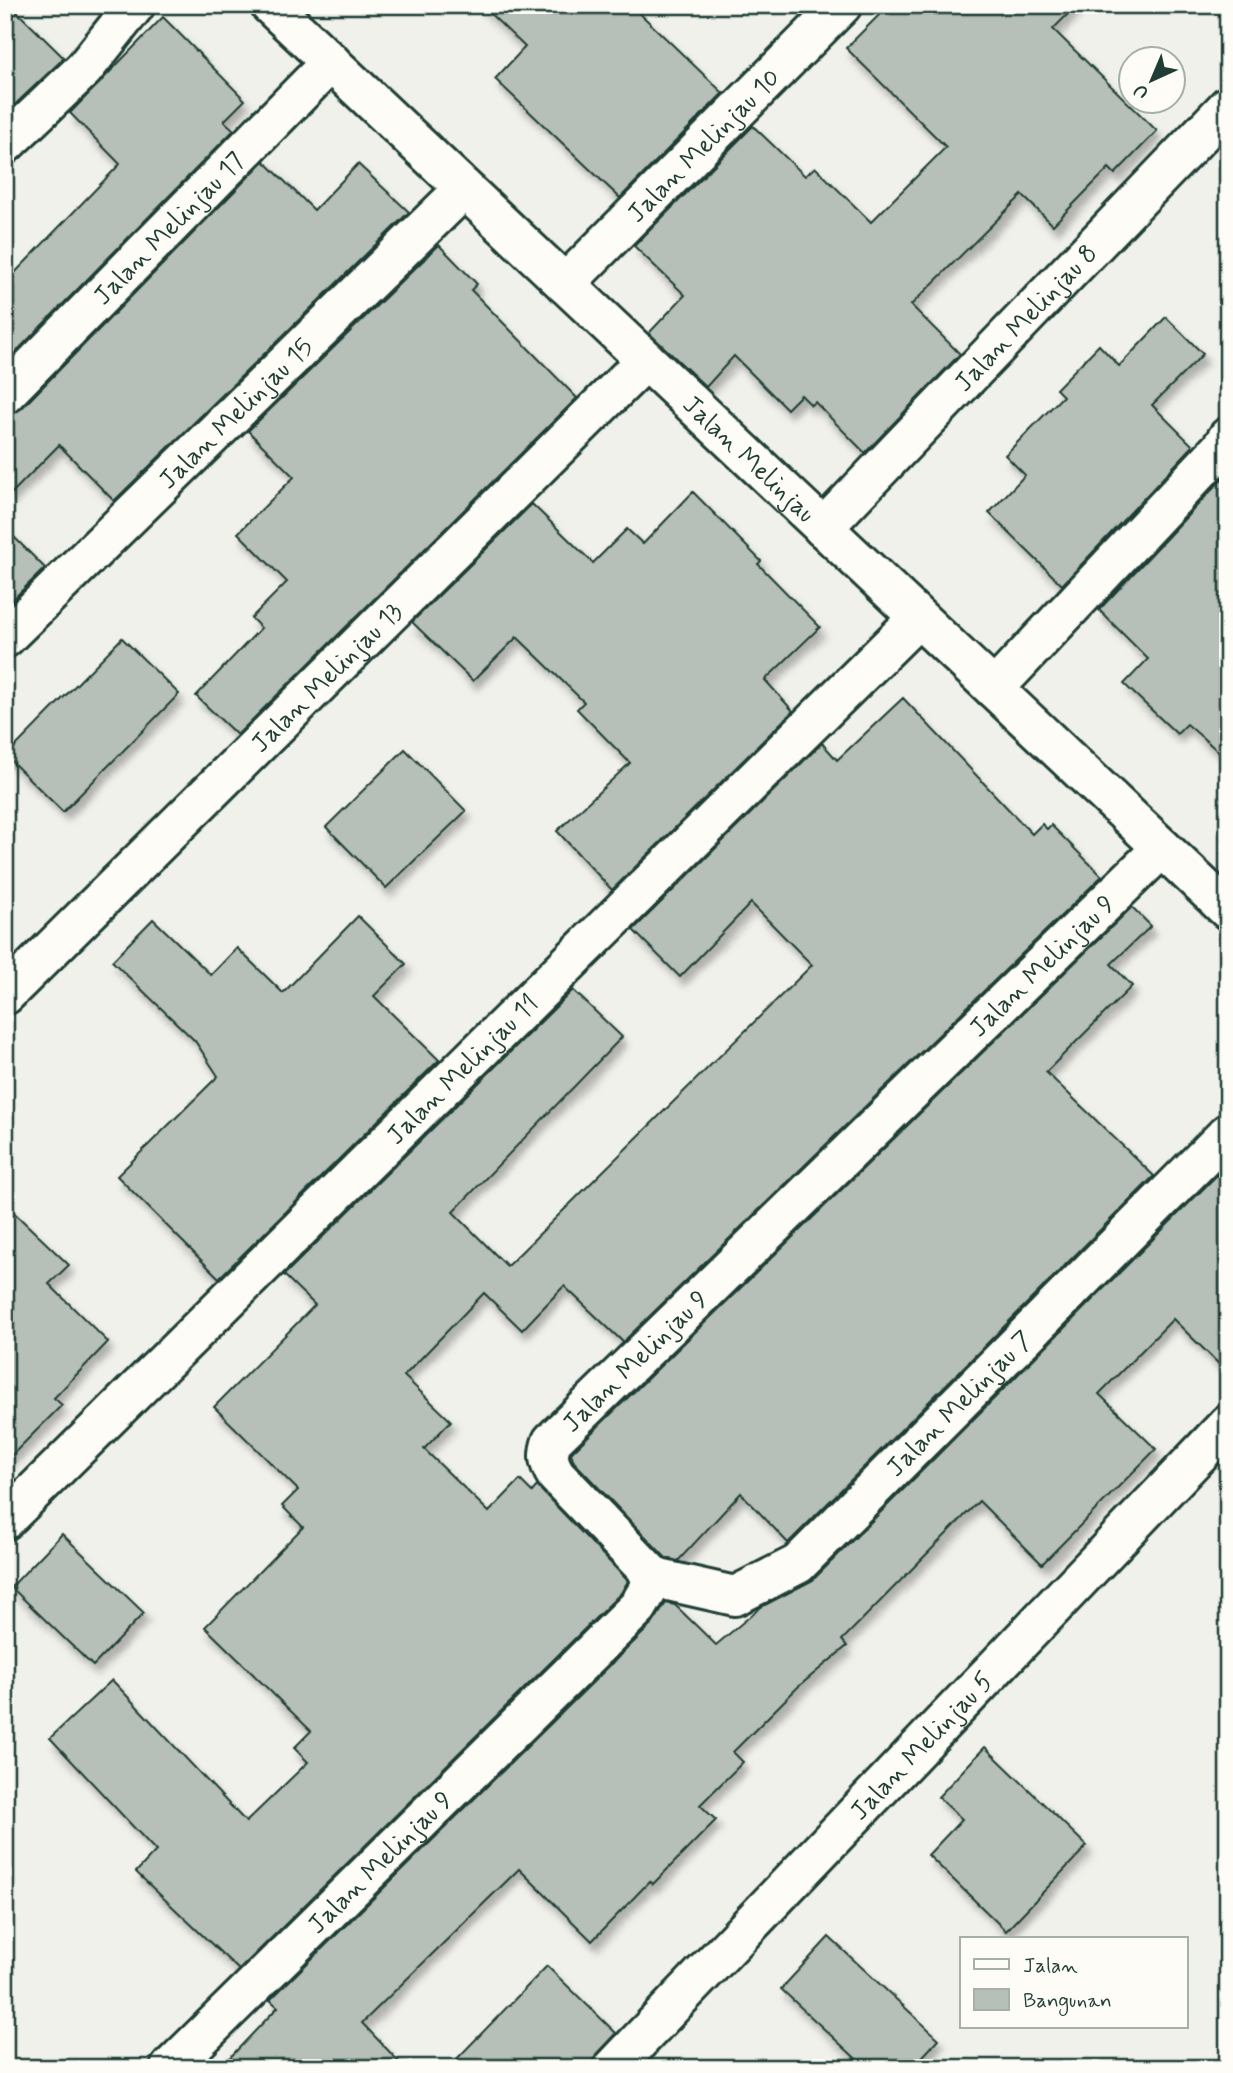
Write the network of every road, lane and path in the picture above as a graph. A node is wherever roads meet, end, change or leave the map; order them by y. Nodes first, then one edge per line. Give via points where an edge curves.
1 (135, 5) edge
2 (270, 5) edge
3 (842, 5) edge
4 (331, 62) junction
5 (1228, 106) edge
6 (5, 145) edge
7 (464, 189) junction
8 (565, 284) junction
9 (646, 360) junction
10 (5, 394) edge
11 (1228, 437) edge
12 (823, 528) junction
13 (918, 618) junction
14 (5, 638) edge
15 (994, 689) junction
16 (1163, 848) junction
17 (1228, 910) edge
18 (5, 995) edge
19 (1228, 1133) edge
20 (1228, 1424) edge
21 (5, 1520) edge
22 (655, 1578) junction
23 (170, 2068) edge
24 (613, 2068) edge

1 - 6 street via 84,69
2 - 4 street, Jalan Melinjau
3 - 8 street, Jalan Melinjau 10
4 - 7 street, Jalan Melinjau
4 - 10 street, Jalan Melinjau 17
5 - 12 street, Jalan Melinjau 8
7 - 8 street, Jalan Melinjau
7 - 14 street, Jalan Melinjau 15
8 - 9 street, Jalan Melinjau
9 - 12 street, Jalan Melinjau
9 - 18 street, Jalan Melinjau 13
11 - 15 street
12 - 13 street, Jalan Melinjau
13 - 15 street, Jalan Melinjau
13 - 21 street, Jalan Melinjau 11
15 - 16 street, Jalan Melinjau
16 - 17 street, Jalan Melinjau
16 - 22 street, Jalan Melinjau 9 via 552,1441 547,1453 556,1475
19 - 22 street, Jalan Melinjau 7 via 798,1564 736,1596
20 - 24 street, Jalan Melinjau 5
22 - 23 street, Jalan Melinjau 9 via 638,1607

